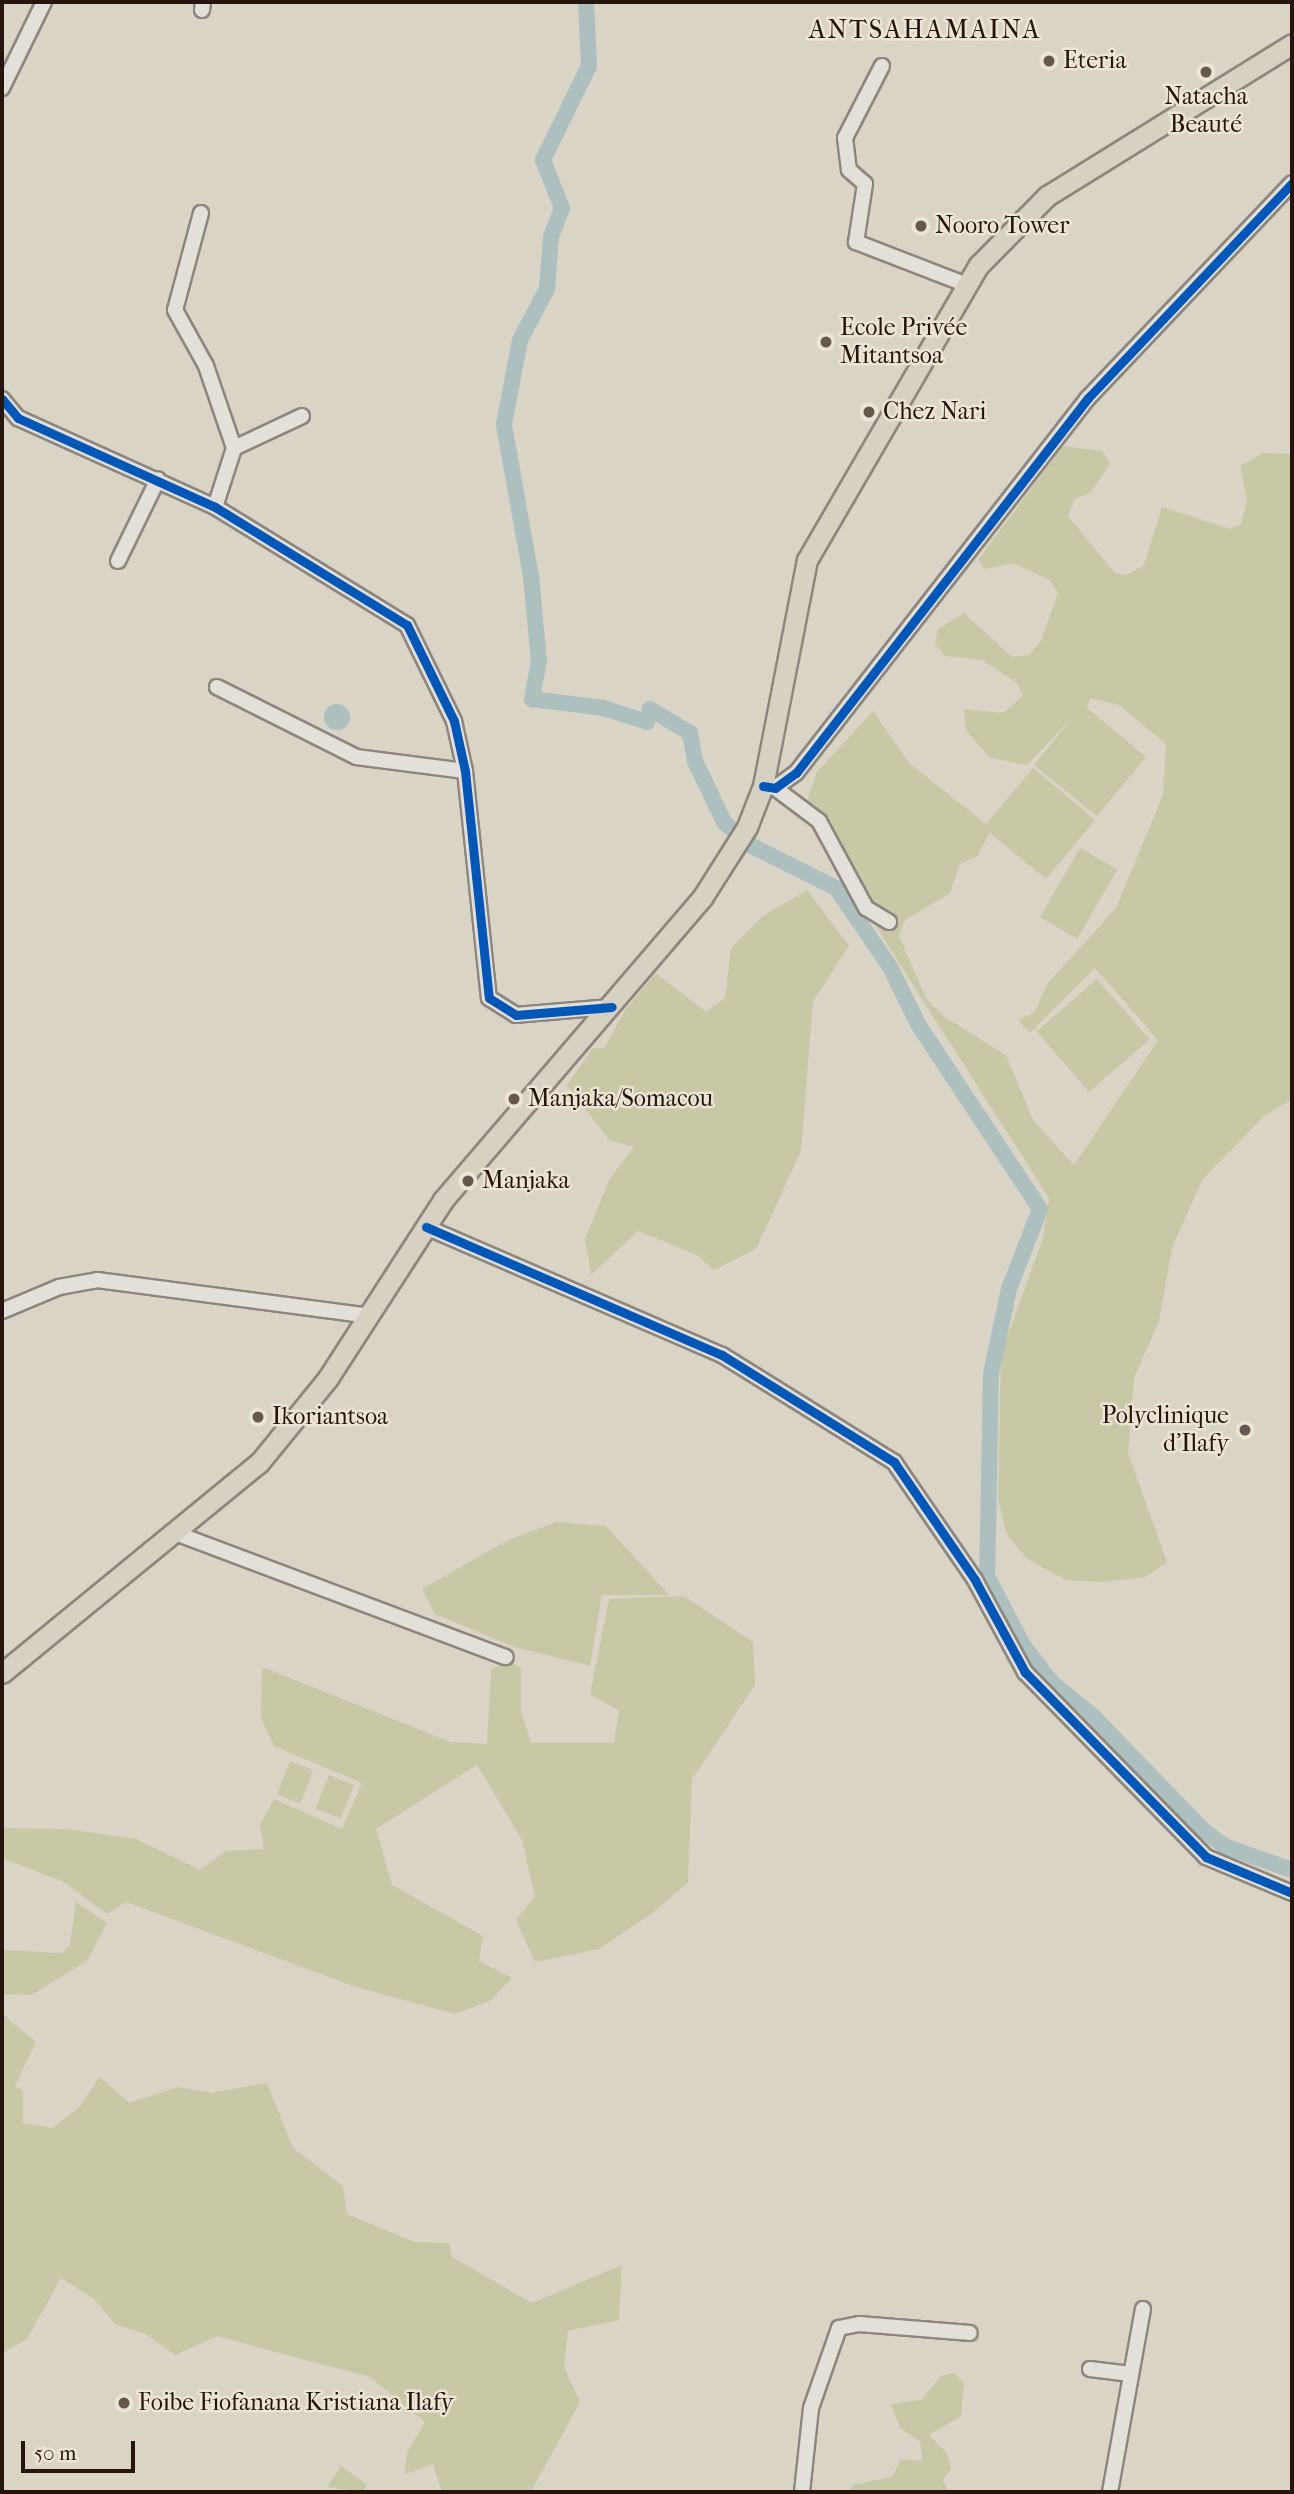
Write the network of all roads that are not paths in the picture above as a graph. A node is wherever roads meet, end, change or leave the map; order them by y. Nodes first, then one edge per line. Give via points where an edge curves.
1 (44, 2) edge
2 (1292, 44) edge
3 (882, 66) dead end
4 (2, 88) edge
5 (1292, 183) edge
6 (201, 212) dead end
7 (967, 285) junction
8 (2, 398) edge
9 (302, 416) dead end
10 (234, 448) junction
11 (158, 479) junction
12 (215, 506) junction
13 (118, 561) dead end
14 (217, 687) dead end
15 (466, 771) junction
16 (769, 787) junction
17 (889, 922) dead end
18 (612, 1007) junction
19 (426, 1227) junction
20 (2, 1311) edge
21 (371, 1316) junction
22 (178, 1534) junction
23 (506, 1657) dead end
24 (2, 1673) edge
25 (1292, 1893) edge
26 (1143, 2309) dead end
27 (970, 2333) dead end
28 (1090, 2369) dead end
29 (1131, 2374) junction
30 (802, 2492) edge
31 (1110, 2492) edge

1 - 4 street
2 - 7 main road via 1047,196 993,247
3 - 7 street via 845,138 849,170 865,184 856,242
5 - 16 street via 1088,398 796,773
6 - 10 street via 175,310 206,366
7 - 16 main road via 807,559
8 - 11 street via 18,418
9 - 10 street
10 - 12 street
11 - 12 street
11 - 13 street
12 - 15 street via 407,625 454,721
14 - 15 street via 356,757
15 - 18 street via 489,998 516,1015
16 - 17 street via 819,821 866,908
16 - 18 main road via 695,907
18 - 19 main road via 520,1107
19 - 21 main road
19 - 25 street via 722,1355 894,1462 975,1580 1025,1672 1206,1857
20 - 21 street via 58,1287 97,1280
21 - 22 main road via 259,1463
22 - 23 street
22 - 24 main road
26 - 29 street
27 - 30 street via 860,2324 839,2328 811,2408
28 - 29 street
29 - 31 street

